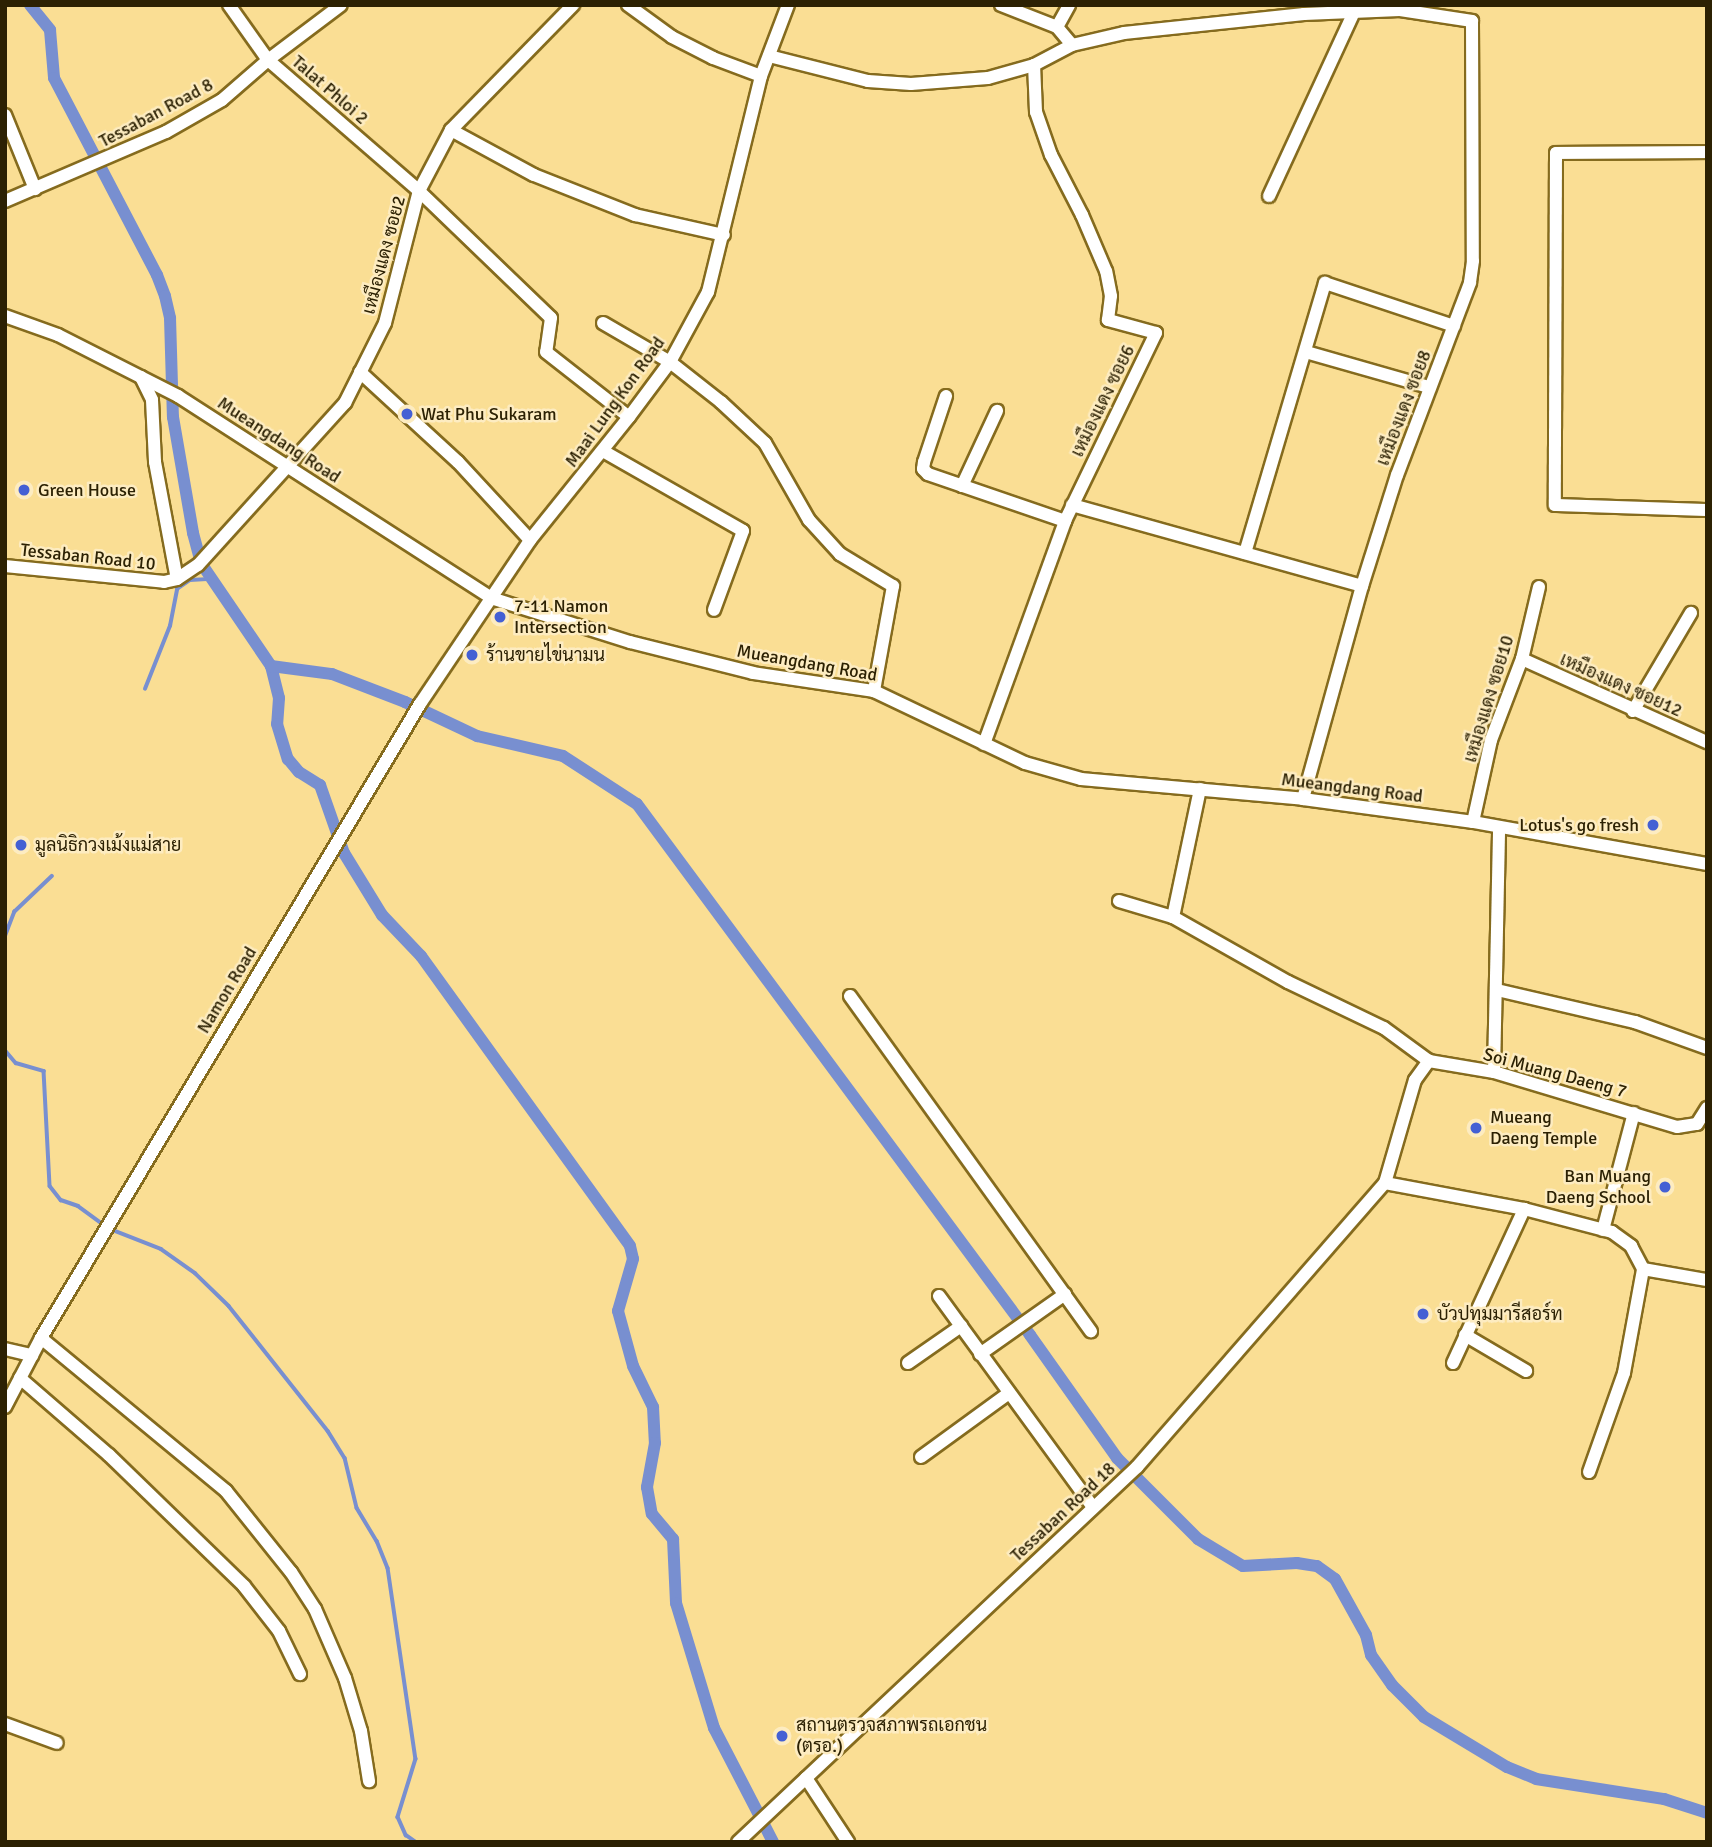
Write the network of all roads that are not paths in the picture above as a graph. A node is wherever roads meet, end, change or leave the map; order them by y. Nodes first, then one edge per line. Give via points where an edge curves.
1 (229, 5) edge
2 (341, 5) edge
3 (573, 5) edge
4 (788, 5) edge
5 (1001, 5) edge
6 (1069, 5) edge
7 (631, 6) edge
8 (1402, 8) edge
9 (1354, 12) junction
10 (1057, 27) junction
11 (1072, 45) junction
12 (769, 57) junction
13 (268, 60) junction
14 (1034, 65) junction
15 (761, 76) junction
16 (5, 115) edge
17 (451, 130) junction
18 (1707, 152) edge
19 (35, 190) junction
20 (419, 191) junction
21 (1269, 195) dead end
22 (5, 201) edge
23 (724, 235) junction
24 (5, 316) edge
25 (603, 323) dead end
26 (1454, 326) junction
27 (1306, 352) junction
28 (670, 362) junction
29 (360, 372) junction
30 (144, 378) junction
31 (1429, 387) junction
32 (946, 396) dead end
33 (996, 411) dead end
34 (629, 417) junction
35 (603, 451) junction
36 (289, 467) junction
37 (962, 486) junction
38 (1072, 505) junction
39 (1707, 510) edge
40 (1065, 521) junction
41 (530, 540) junction
42 (1245, 553) junction
43 (5, 566) edge
44 (182, 576) junction
45 (1362, 586) junction
46 (1539, 587) dead end
47 (491, 598) junction
48 (715, 610) dead end
49 (1691, 613) dead end
50 (1522, 659) junction
51 (874, 691) junction
52 (1633, 711) junction
53 (1707, 742) edge
54 (984, 744) junction
55 (1200, 789) junction
56 (1303, 799) junction
57 (1473, 822) junction
58 (1499, 827) junction
59 (1707, 864) edge
60 (1119, 901) dead end
61 (1173, 917) junction
62 (1497, 990) junction
63 (850, 996) dead end
64 (1707, 1048) edge
65 (1429, 1061) junction
66 (1494, 1072) junction
67 (1707, 1108) edge
68 (1634, 1113) junction
69 (1385, 1183) junction
70 (1524, 1209) junction
71 (1603, 1230) junction
72 (1643, 1269) junction
73 (1707, 1280) edge
74 (1065, 1294) junction
75 (939, 1296) dead end
76 (961, 1326) junction
77 (1091, 1331) dead end
78 (1465, 1335) junction
79 (41, 1339) junction
80 (5, 1349) edge
81 (980, 1354) junction
82 (32, 1355) junction
83 (908, 1363) dead end
84 (1453, 1363) dead end
85 (1526, 1371) dead end
86 (20, 1378) junction
87 (1009, 1393) junction
88 (5, 1407) edge
89 (921, 1457) dead end
90 (1589, 1472) dead end
91 (1093, 1507) junction
92 (300, 1674) dead end
93 (5, 1724) edge
94 (57, 1743) dead end
95 (806, 1778) junction
96 (369, 1781) dead end
97 (743, 1837) edge
98 (848, 1842) edge

1 - 13 street, Talat Phloi 2
2 - 13 street, Tessaban Road 8
3 - 17 street, เหมืองแดง ซอย2
4 - 12 street, Maai Lung Kon Road
5 - 10 street
6 - 10 street
7 - 15 street via 672,37
8 - 9 street
8 - 26 street, เหมืองแดง ซอย8 via 1472,21 1473,261
9 - 11 street via 1304,13 1124,33
9 - 21 street
10 - 11 street
11 - 14 street
12 - 14 street via 868,80 911,84 988,78
12 - 15 street, Maai Lung Kon Road
13 - 19 street, Tessaban Road 8 via 222,100 166,132
13 - 20 street, Talat Phloi 2
14 - 38 street, เหมืองแดง ซอย6 via 1036,112 1051,155 1106,271 1111,296 1108,320 1156,333
15 - 23 street, Maai Lung Kon Road
16 - 19 street
17 - 20 street, เหมืองแดง ซอย2
17 - 23 street via 534,175 635,215
18 - 39 street via 1556,153 1555,505
19 - 22 street, Tessaban Road 8
20 - 29 street, เหมืองแดง ซอย2 via 385,323
20 - 34 street, Talat Phloi 2 via 551,318 547,352
23 - 28 street, Maai Lung Kon Road via 708,292
24 - 30 street, Mueangdang Road via 58,335
25 - 28 street
26 - 27 street via 1325,283
26 - 31 street, เหมืองแดง ซอย8
27 - 31 street
27 - 42 street
28 - 34 street, Maai Lung Kon Road
28 - 51 street via 765,443 809,520 840,554 893,586
29 - 36 street, เหมืองแดง ซอย2 via 345,403
29 - 41 street via 458,462
30 - 36 street, Mueangdang Road
30 - 44 street via 152,400 155,461
31 - 45 street, เหมืองแดง ซอย8
32 - 37 street via 923,469
33 - 37 street
34 - 35 street, Maai Lung Kon Road
35 - 41 street, Maai Lung Kon Road
35 - 48 street via 743,531
36 - 44 street via 198,565
36 - 47 street, Mueangdang Road
37 - 40 street
38 - 40 street, เหมืองแดง ซอย6
38 - 42 street
40 - 54 street, เหมืองแดง ซอย6
41 - 47 street, Maai Lung Kon Road
42 - 45 street
43 - 44 street, Tessaban Road 10 via 164,582
45 - 56 street, เหมืองแดง ซอย8
46 - 50 street, เหมืองแดง ซอย10
47 - 51 street, Mueangdang Road via 630,642 753,673
47 - 79 street, Namon Road via 334,844
49 - 52 street
50 - 52 street, เหมืองแดง ซอย12
50 - 57 street, เหมืองแดง ซอย10 via 1491,740
51 - 54 street, Mueangdang Road
52 - 53 street, เหมืองแดง ซอย12
54 - 55 street, Mueangdang Road via 1025,764 1081,779
55 - 56 street, Mueangdang Road
55 - 61 street
56 - 57 street, Mueangdang Road
57 - 58 street, Mueangdang Road
58 - 59 street, Mueangdang Road
58 - 62 street
60 - 61 street
61 - 65 street via 1288,982 1384,1028
62 - 64 street via 1635,1022
62 - 66 street
63 - 74 street
65 - 66 street, Soi Muang Daeng 7
65 - 69 street via 1415,1080
66 - 68 street, Soi Muang Daeng 7
67 - 68 street, Soi Muang Daeng 7 via 1698,1124 1690,1128
68 - 71 street
69 - 70 street
69 - 91 street, Tessaban Road 18 via 1137,1467
70 - 71 street
70 - 78 street
71 - 72 street via 1631,1245
72 - 73 street
72 - 90 street via 1624,1373
74 - 77 street
74 - 81 street
75 - 76 street
76 - 81 street
76 - 83 street
78 - 84 street
78 - 85 street
79 - 82 street, Namon Road
79 - 96 street via 226,1491 291,1572 315,1609 345,1678 362,1731
80 - 82 street
81 - 87 street
82 - 86 street, Namon Road
86 - 88 street, Namon Road
86 - 92 street via 118,1464 244,1586 279,1631
87 - 89 street
87 - 91 street
91 - 95 street, Tessaban Road 18
93 - 94 street
95 - 97 street, Tessaban Road 18
95 - 98 street

